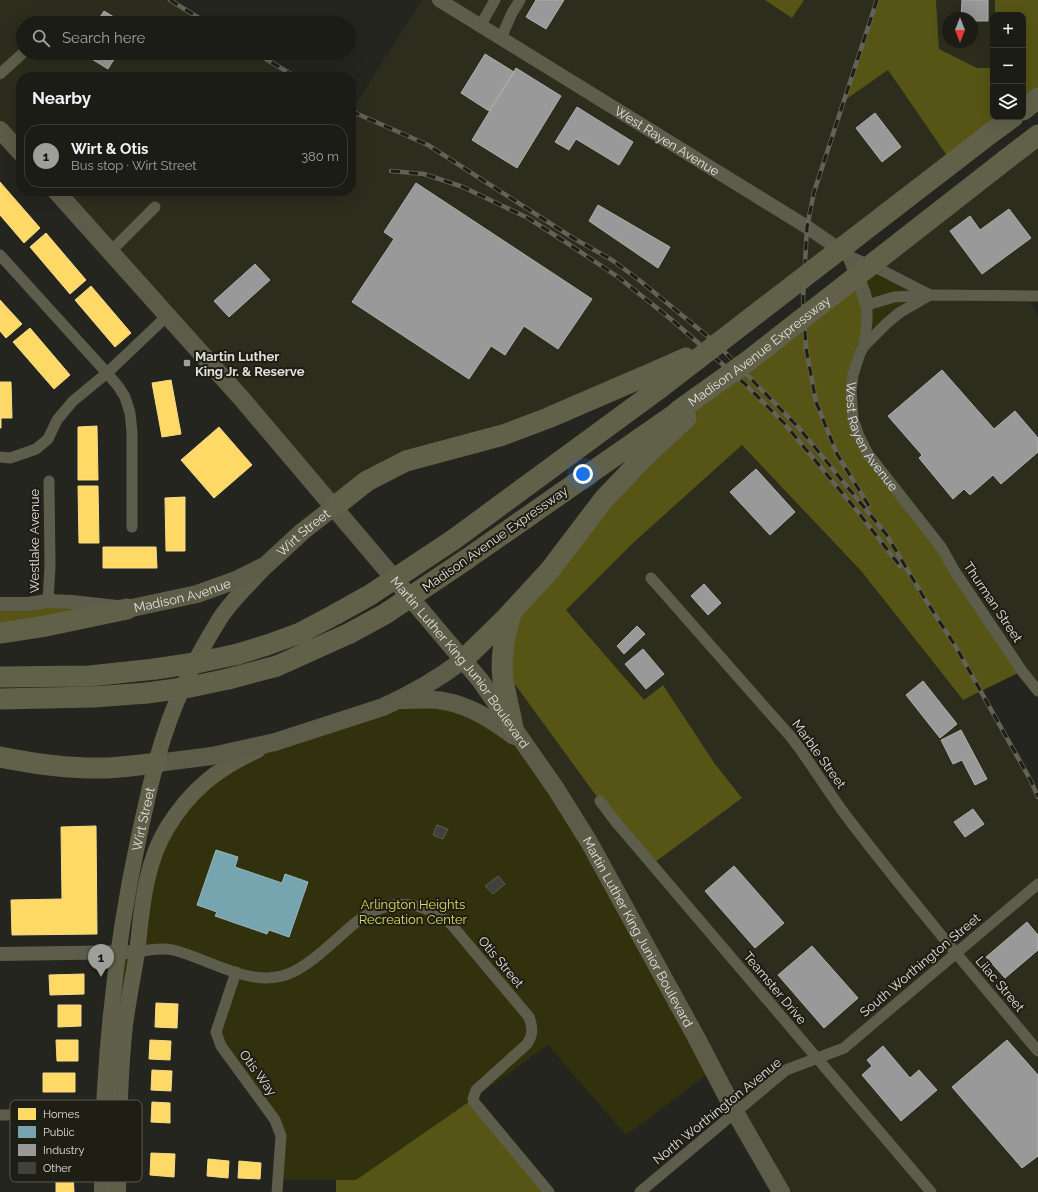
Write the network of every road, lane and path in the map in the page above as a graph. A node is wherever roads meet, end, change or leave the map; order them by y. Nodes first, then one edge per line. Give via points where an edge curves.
1 (439, 0) edge
2 (495, 0) edge
3 (520, 0) edge
4 (480, 26) junction
5 (501, 38) junction
6 (16, 59) edge
7 (0, 74) edge
8 (1028, 105) edge
9 (0, 130) edge
10 (1038, 135) edge
11 (16, 148) edge
12 (60, 196) edge
13 (155, 207) dead end
14 (110, 252) junction
15 (0, 255) edge
16 (849, 256) junction
17 (930, 295) junction
18 (1037, 296) edge
19 (867, 305) junction
20 (167, 316) junction
21 (864, 346) junction
22 (107, 373) junction
23 (652, 382) junction
24 (682, 415) junction
25 (0, 457) edge
26 (49, 481) dead end
27 (334, 508) junction
28 (132, 527) dead end
29 (941, 547) joint
30 (266, 566) junction
31 (651, 578) dead end
32 (48, 601) junction
33 (0, 604) edge
34 (127, 608) junction
35 (511, 612) junction
36 (0, 633) edge
37 (463, 660) junction
38 (0, 677) edge
39 (1038, 691) edge
40 (0, 699) edge
41 (400, 700) junction
42 (518, 736) junction
43 (276, 742) junction
44 (0, 757) edge
45 (157, 763) junction
46 (600, 801) dead end
47 (1038, 884) edge
48 (119, 952) junction
49 (137, 952) junction
50 (956, 952) junction
51 (0, 954) edge
52 (236, 972) junction
53 (1038, 1051) edge
54 (816, 1058) junction
55 (105, 1100) edge
56 (120, 1100) edge
57 (735, 1112) junction
58 (0, 1115) edge
59 (10, 1115) edge
60 (102, 1182) edge
61 (118, 1182) edge
62 (102, 1192) edge
63 (118, 1192) edge
64 (276, 1192) edge
65 (548, 1192) edge
66 (640, 1192) edge
67 (781, 1192) edge
68 (931, 1192) edge

1 - 4 street, West Rayen Avenue
2 - 4 street
3 - 5 street
4 - 5 street, West Rayen Avenue
5 - 16 street, West Rayen Avenue via 807,227
6 - 7 street
8 - 23 highway, bridge via 717,344
9 - 11 main road
10 - 24 highway, Madison Avenue Expressway, bridge
12 - 14 main road, Martin Luther King Junior Boulevard
13 - 14 street
14 - 20 main road, Martin Luther King Junior Boulevard
15 - 22 street
16 - 17 street
16 - 19 street
17 - 18 street
17 - 19 street via 894,297
17 - 21 street, West Rayen Avenue via 899,313
19 - 21 street
20 - 22 street
20 - 27 main road, Martin Luther King Junior Boulevard via 242,399
21 - 29 street, West Rayen Avenue via 853,375 851,390 853,419 859,436 877,467
22 - 25 street via 73,400 57,420 48,439 36,449 10,458
22 - 28 street via 125,398 130,413
23 - 27 highway via 503,435 406,461 367,481
23 - 38 highway, Madison Avenue Expressway, bridge via 453,540 370,595 300,633 238,654 155,669 90,676
24 - 35 highway via 604,499 550,570
24 - 40 highway, Madison Avenue Expressway, bridge via 385,614 277,666 190,687 147,693
26 - 32 street, Westlake Avenue
27 - 30 main road, Wirt Street via 303,531
27 - 37 main road, Martin Luther King Junior Boulevard
29 - 39 street, Thurman Street via 1022,671
30 - 34 main road, Madison Avenue via 197,594
30 - 45 main road, Wirt Street via 224,613 192,669 176,701
31 - 50 street, Marble Street via 804,754 849,820
32 - 33 street, Madison Avenue
32 - 34 street, Madison Avenue
34 - 36 highway via 46,626
35 - 37 highway
35 - 42 highway via 502,662 503,679
37 - 41 main road, Wirt Street via 442,676
37 - 42 main road, Martin Luther King Junior Boulevard via 480,680
41 - 42 main road via 443,701 461,705
41 - 43 main road, Wirt Street
42 - 57 main road, Martin Luther King Junior Boulevard via 556,789 589,842
43 - 45 main road via 212,756
43 - 49 main road, Wirt Street via 226,766 204,782 182,805 167,828 150,865 141,911
44 - 45 highway via 62,766 105,768
45 - 48 main road, Wirt Street via 131,877
46 - 54 street, Teamster Drive via 614,822
47 - 50 street, South Worthington Street
48 - 49 street
48 - 51 street
48 - 55 main road, Wirt Street via 110,1023
49 - 52 street, Otis Street via 172,950
49 - 56 main road, Wirt Street via 126,1025
50 - 53 street, Lilac Street
50 - 54 street, South Worthington Street via 844,1048
52 - 64 street, Otis Way via 216,1032 221,1046 275,1120 281,1136
52 - 65 street, Otis Street via 261,978 292,972 364,916 386,906 417,906 438,914 450,924 529,1017 532,1026 531,1038 527,1044 476,1090 473,1099
54 - 57 street, North Worthington Avenue via 786,1070
54 - 68 street, Teamster Drive
57 - 66 street, North Worthington Avenue
57 - 67 main road, Martin Luther King Junior Boulevard
58 - 59 street
60 - 62 main road, Wirt Street
61 - 63 main road, Wirt Street

